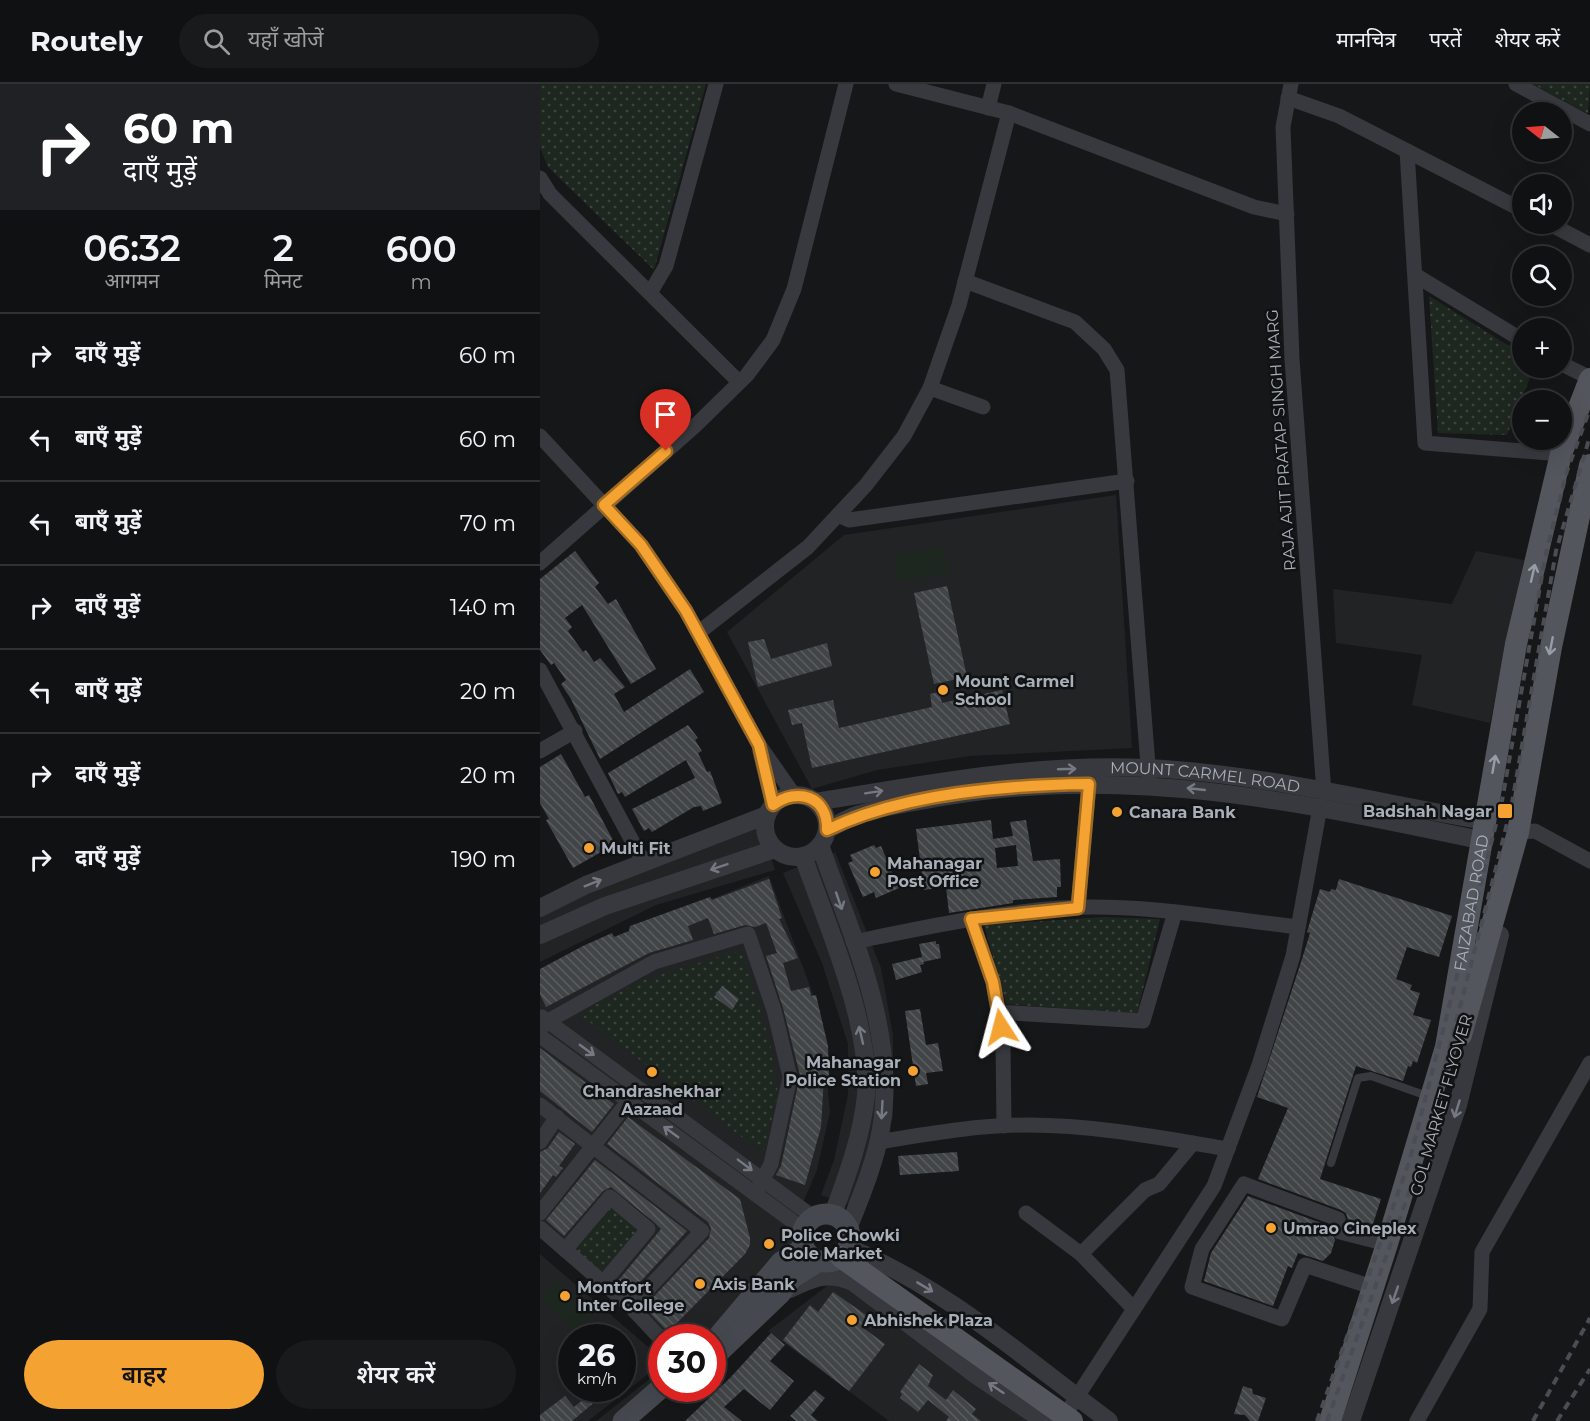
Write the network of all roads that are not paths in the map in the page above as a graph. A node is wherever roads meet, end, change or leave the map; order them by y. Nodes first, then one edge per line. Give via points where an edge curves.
1 (716, 84) edge
2 (846, 84) edge
3 (896, 84) edge
4 (994, 84) edge
5 (1516, 84) edge
6 (1289, 91) edge
7 (988, 108) junction
8 (1009, 113) junction
9 (1590, 124) edge
10 (1407, 151) junction
11 (540, 178) edge
12 (1512, 205) edge
13 (1287, 214) junction
14 (1569, 234) edge
15 (1590, 245) edge
16 (1415, 275) junction
17 (965, 281) junction
18 (650, 293) junction
19 (1512, 334) edge
20 (1572, 369) edge
21 (1590, 379) edge
22 (739, 382) junction
23 (930, 388) junction
24 (983, 407) dead end
25 (1582, 415) edge
26 (540, 436) edge
27 (1561, 454) junction
28 (1590, 465) edge
29 (1127, 481) junction
30 (604, 505) junction
31 (838, 515) junction
32 (540, 563) edge
33 (698, 633) junction
34 (540, 670) edge
35 (574, 731) junction
36 (759, 745) junction
37 (540, 751) edge
38 (1148, 777) junction
39 (1089, 784) junction
40 (794, 795) junction
41 (1322, 800) junction
42 (816, 802) junction
43 (770, 810) junction
44 (1482, 831) junction
45 (1518, 832) junction
46 (824, 838) junction
47 (775, 849) junction
48 (803, 856) junction
49 (1590, 861) edge
50 (644, 863) junction
51 (1503, 889) junction
52 (540, 908) edge
53 (1078, 908) junction
54 (1175, 912) junction
55 (971, 919) junction
56 (1298, 927) junction
57 (540, 935) edge
58 (853, 942) junction
59 (998, 1012) junction
60 (543, 1022) edge
61 (540, 1035) edge
62 (1590, 1063) edge
63 (639, 1088) junction
64 (1431, 1097) junction
65 (629, 1102) junction
66 (540, 1105) edge
67 (557, 1118) junction
68 (1004, 1126) junction
69 (540, 1142) edge
70 (878, 1142) junction
71 (1193, 1143) junction
72 (593, 1144) junction
73 (1228, 1149) junction
74 (1331, 1163) dead end
75 (764, 1179) junction
76 (1214, 1186) junction
77 (755, 1194) junction
78 (1235, 1198) junction
79 (540, 1213) edge
80 (1026, 1213) dead end
81 (540, 1228) edge
82 (830, 1241) junction
83 (1387, 1244) junction
84 (566, 1250) junction
85 (1081, 1254) junction
86 (603, 1283) junction
87 (1372, 1287) junction
88 (780, 1294) junction
89 (631, 1307) junction
90 (1134, 1309) junction
91 (648, 1325) edge
92 (726, 1328) edge
93 (726, 1346) edge
94 (1077, 1397) junction
95 (648, 1399) edge
96 (662, 1402) edge
97 (623, 1421) edge
98 (641, 1421) edge
99 (1044, 1421) edge
100 (1061, 1421) edge
101 (1072, 1421) edge
102 (1109, 1421) edge
103 (1330, 1421) edge
104 (1336, 1421) edge
105 (1351, 1421) edge
106 (1417, 1421) edge

1 - 18 street via 666,266
2 - 22 street via 794,289 773,340
3 - 7 street
4 - 7 street
5 - 9 street
6 - 10 street
6 - 13 street, RAJA AJIT PRATAP SINGH MARG via 1283,127
7 - 8 street
8 - 13 street via 1254,207
8 - 17 street
10 - 12 street
10 - 16 street
11 - 18 street via 550,194
13 - 41 street, RAJA AJIT PRATAP SINGH MARG via 1292,359
14 - 15 street
16 - 19 street
16 - 27 street via 1425,443
17 - 23 street
17 - 29 street via 1075,322 1104,349 1117,370
18 - 22 street
20 - 21 street
21 - 25 main road, FAIZABAD ROAD
22 - 30 street
23 - 24 street
23 - 31 street via 904,436
25 - 27 main road, FAIZABAD ROAD
26 - 30 street
44 -> 27 main road, FAIZABAD ROAD via 1516,644
28 -> 45 main road, FAIZABAD ROAD via 1551,647
29 - 31 street via 849,520
29 - 38 street
30 - 32 street
30 - 33 street via 641,545
31 - 33 street via 808,547
33 - 36 street
34 - 35 street
35 - 37 street
35 - 50 street
36 - 40 street
36 - 43 street
38 - 39 street
38 - 41 street, MOUNT CARMEL ROAD via 1264,782
42 -> 38 street, MOUNT CARMEL ROAD via 1006,773
39 - 46 street via 975,792 859,814
39 - 53 street
40 - 42 street
40 - 43 street via 783,797
41 - 44 street, MOUNT CARMEL ROAD
41 - 56 street, RAJA AJIT PRATAP SINGH MARG
42 - 46 street via 825,814
43 - 47 street via 765,827
43 - 50 street
44 - 64 main road, FAIZABAD ROAD via 1446,1047
45 - 49 street via 1535,831
45 - 51 main road, FAIZABAD ROAD
46 - 48 street
46 -> 58 street
47 - 48 street via 788,856
47 -> 57 street via 605,906
82 -> 48 street via 866,1095 863,1040
52 -> 50 street
51 - 104 main road, GOL MARKET FLYOVER via 1416,1194
51 -> 105 street, FAIZABAD ROAD via 1504,918 1458,1105
53 - 54 street
53 - 55 street
54 - 56 street
54 - 59 street via 1143,1021
55 - 58 street
55 - 59 street via 993,982
56 - 73 street, RAJA AJIT PRATAP SINGH MARG via 1293,956 1259,1065
58 -> 70 street via 880,1034 884,1089
59 - 68 street via 1003,1042
60 -> 63 street
60 - 75 street via 654,962 748,934 774,1011 790,1077 771,1164
61 - 65 street
62 - 106 street via 1482,1252 1480,1310
63 - 65 street
63 -> 75 street
64 - 74 lane via 1371,1076 1358,1078
64 - 83 main road, FAIZABAD ROAD
65 - 72 street
77 -> 65 street
66 - 67 street
67 - 69 street
67 - 72 street
68 - 70 street
68 - 71 street via 1122,1132
70 - 82 street via 867,1182
71 - 73 street
71 - 85 street via 1159,1184 1145,1190
72 - 79 street
72 - 89 street via 702,1231
73 - 76 street, RAJA AJIT PRATAP SINGH MARG
75 - 77 street
75 - 82 street
76 - 78 street
76 - 90 street, RAJA AJIT PRATAP SINGH MARG
77 - 82 street
78 - 83 street via 1244,1184 1338,1220 1340,1232
78 - 87 street via 1202,1249 1192,1287 1282,1319 1305,1265
80 - 85 street
81 - 84 street
82 - 88 main road
82 - 92 main road via 781,1262
82 -> 94 street via 874,1258 948,1300
82 - 101 main road via 897,1297
83 - 87 main road, FAIZABAD ROAD
84 - 86 street
84 - 86 street via 610,1197 648,1229
85 - 90 street
86 - 89 street
87 - 103 main road, FAIZABAD ROAD
88 - 93 main road
99 -> 88 street via 853,1282 830,1275 813,1277
89 - 91 street
90 - 94 street, RAJA AJIT PRATAP SINGH MARG
94 - 100 street, RAJA AJIT PRATAP SINGH MARG
94 - 102 street
95 - 97 main road
96 - 98 main road

